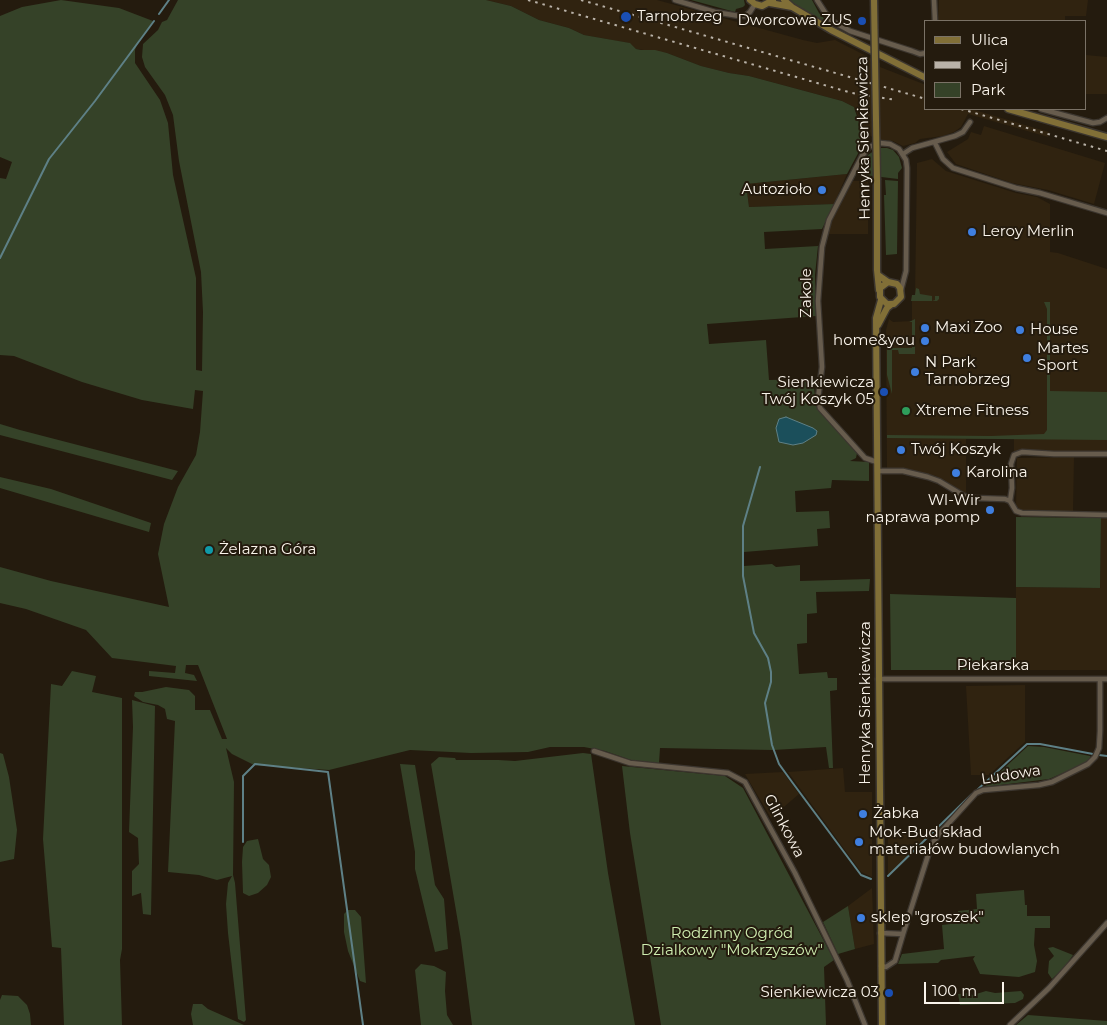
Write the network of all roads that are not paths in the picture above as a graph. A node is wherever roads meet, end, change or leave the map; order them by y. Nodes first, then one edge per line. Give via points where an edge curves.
1 (675, 0) edge
2 (784, 0) edge
3 (817, 0) edge
4 (874, 0) edge
5 (934, 0) edge
6 (753, 2) edge
7 (771, 2) edge
8 (792, 7) junction
9 (935, 20) edge
10 (924, 53) edge
11 (924, 77) edge
12 (1012, 110) edge
13 (1045, 110) edge
14 (1107, 118) edge
15 (970, 122) dead end
16 (1107, 136) edge
17 (935, 143) junction
18 (903, 154) junction
19 (1107, 213) edge
20 (878, 275) junction
21 (905, 278) junction
22 (891, 282) junction
23 (879, 290) junction
24 (901, 290) junction
25 (881, 300) junction
26 (892, 304) junction
27 (877, 328) junction
28 (1107, 454) edge
29 (877, 462) junction
30 (877, 471) junction
31 (1010, 501) junction
32 (1107, 515) edge
33 (878, 679) junction
34 (1100, 679) junction
35 (1107, 679) edge
36 (594, 751) dead end
37 (1107, 923) edge
38 (880, 933) junction
39 (903, 934) junction
40 (881, 966) junction
41 (865, 1025) edge
42 (882, 1025) edge
43 (1010, 1025) edge

1 - 6 street via 740,16 750,12
2 - 8 main road
3 - 10 street via 832,21 850,31 912,52
4 - 20 main road, Henryka Sienkiewicza, bridge
5 - 9 street
6 - 7 main road via 762,6
7 - 8 main road
8 - 11 main road
12 - 16 main road
13 - 14 street via 1093,123
15 - 17 street via 960,134
17 - 18 street via 912,148
17 - 19 street via 943,159 953,168
18 - 21 street via 907,173
18 - 29 street, Zakole via 894,145 880,143 865,152 829,220 820,260 818,301 822,366 818,404 865,458
20 - 22 main road
20 - 23 main road, Henryka Sienkiewicza
21 - 22 street
21 - 24 street
22 - 23 main road
22 - 24 main road
23 - 25 main road
24 - 26 main road via 900,299
25 - 26 main road
25 - 27 main road, Henryka Sienkiewicza
26 - 27 main road, Henryka Sienkiewicza
27 - 29 main road, Henryka Sienkiewicza
28 - 31 street via 1022,452 1014,455
29 - 30 main road, Henryka Sienkiewicza
30 - 31 street via 928,477 964,496 1006,498
30 - 33 main road, Henryka Sienkiewicza
31 - 32 street via 1022,514
33 - 34 street, Piekarska
33 - 38 main road, Henryka Sienkiewicza
34 - 35 street, Piekarska
34 - 39 street, Ludowa via 1099,748 1095,757 1088,764 1052,782 976,793 931,846
36 - 41 street, Glinkowa via 630,764 728,773 745,782 795,873
37 - 43 street via 1049,988
38 - 39 street
38 - 40 main road, Henryka Sienkiewicza
39 - 40 street, Ludowa via 895,962
40 - 42 main road, Henryka Sienkiewicza

